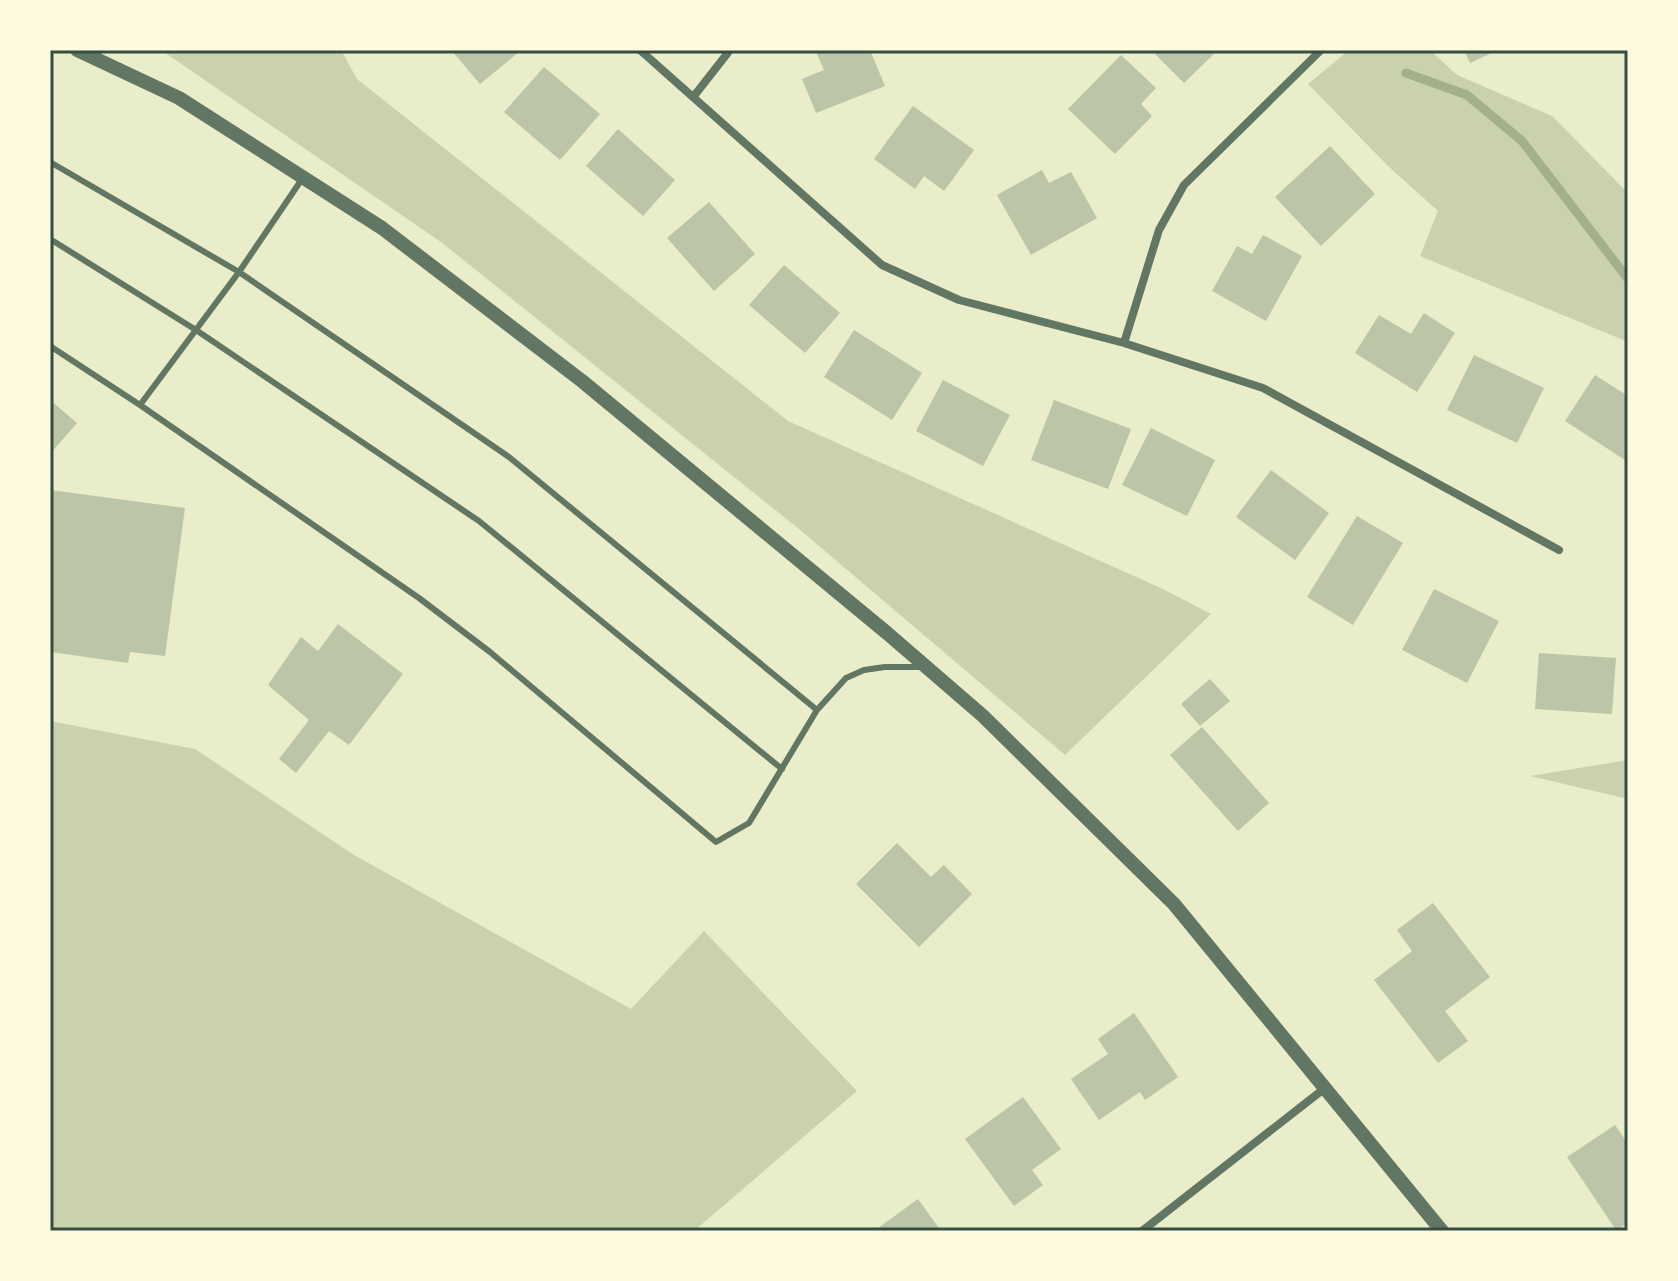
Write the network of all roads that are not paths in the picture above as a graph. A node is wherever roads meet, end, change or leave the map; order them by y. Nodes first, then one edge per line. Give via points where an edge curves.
1 (77, 50) edge
2 (640, 50) edge
3 (730, 50) edge
4 (1321, 50) edge
5 (694, 96) junction
6 (50, 162) edge
7 (303, 177) junction
8 (50, 239) edge
9 (239, 272) junction
10 (196, 330) junction
11 (1124, 343) junction
12 (50, 346) edge
13 (140, 405) junction
14 (1559, 550) dead end
15 (926, 667) junction
16 (817, 710) junction
17 (782, 769) junction
18 (1325, 1088) junction
19 (1142, 1231) edge
20 (1442, 1231) edge

1 - 7 street via 179,98
2 - 5 street
3 - 5 street
4 - 11 street via 1184,185 1159,230
5 - 11 street via 882,265 959,300
6 - 9 lane
7 - 9 lane
7 - 15 street via 382,228 582,381
8 - 10 lane
9 - 10 lane
9 - 16 lane via 509,457
10 - 13 lane
10 - 17 lane via 479,521
11 - 14 street via 1263,388
12 - 13 lane
13 - 17 lane via 419,598 716,842 749,823
15 - 16 lane via 864,670 846,678
15 - 18 street via 1174,904
16 - 17 lane
18 - 19 street
18 - 20 street

